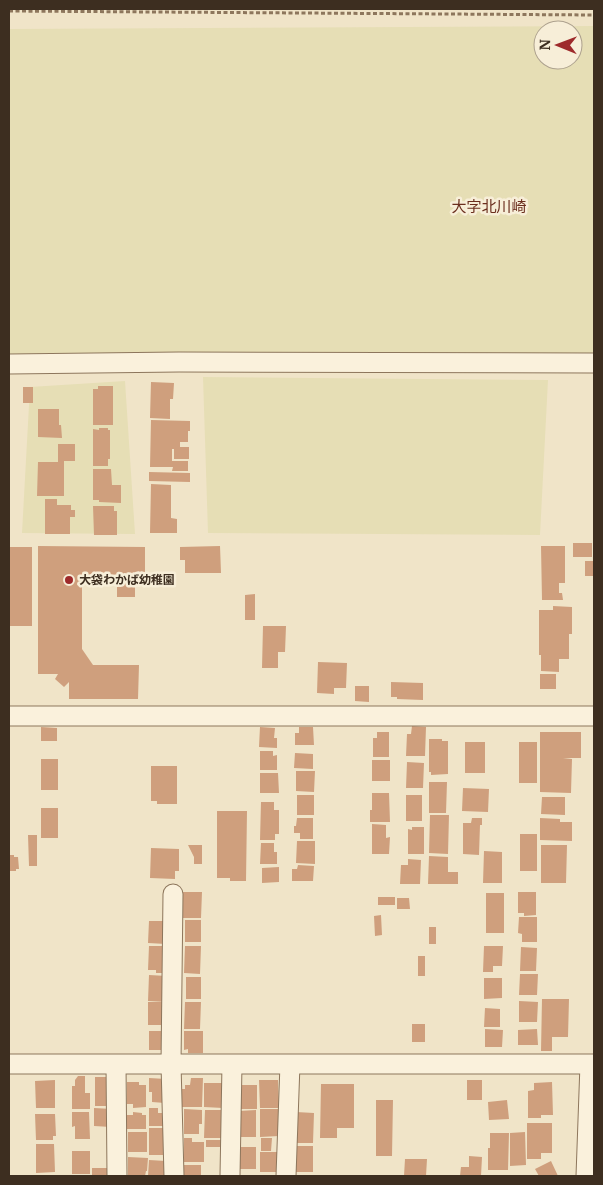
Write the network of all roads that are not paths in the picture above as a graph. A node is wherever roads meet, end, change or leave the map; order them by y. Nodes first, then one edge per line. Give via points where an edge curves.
1 (9, 364) edge
2 (594, 364) edge
3 (9, 716) edge
4 (594, 716) edge
5 (173, 894) dead end
6 (9, 1064) edge
7 (116, 1064) junction
8 (171, 1064) junction
9 (232, 1064) junction
10 (290, 1064) junction
11 (592, 1064) edge
12 (117, 1176) edge
13 (174, 1176) edge
14 (230, 1176) edge
15 (286, 1176) edge
16 (586, 1176) edge

1 - 2 street
3 - 4 street
5 - 8 street
6 - 7 street
7 - 8 street
7 - 12 street
8 - 9 street
8 - 13 street
9 - 10 street
9 - 14 street
10 - 11 street
10 - 15 street
11 - 16 street

